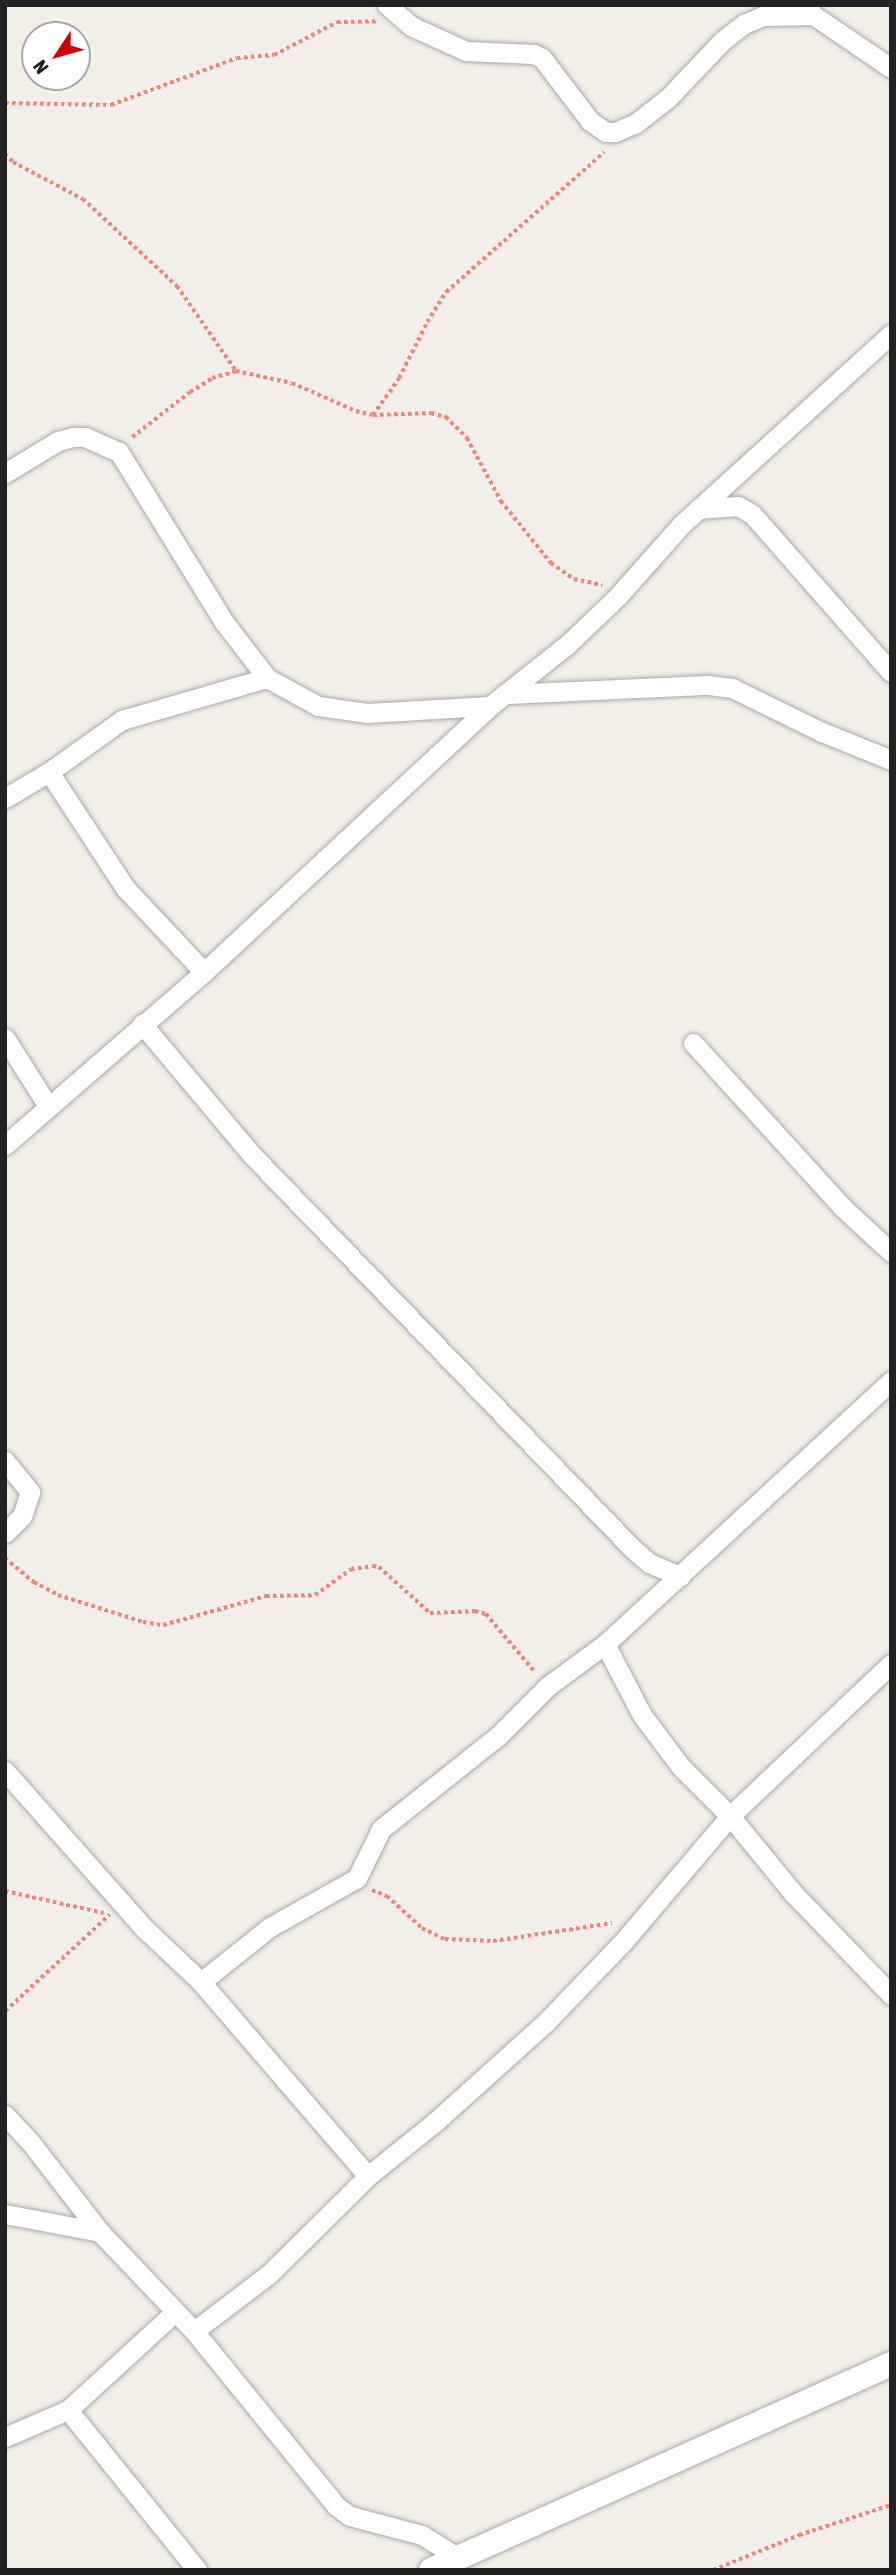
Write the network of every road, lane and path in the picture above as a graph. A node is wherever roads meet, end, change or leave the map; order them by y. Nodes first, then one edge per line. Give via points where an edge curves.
1 (387, 5) edge
2 (810, 10) edge
3 (403, 19) junction
4 (891, 68) edge
5 (5, 103) edge
6 (607, 149) dead end
7 (5, 154) edge
8 (891, 334) edge
9 (236, 371) junction
10 (373, 415) junction
11 (112, 449) junction
12 (5, 473) edge
13 (698, 509) junction
14 (631, 581) junction
15 (891, 673) edge
16 (267, 678) junction
17 (507, 694) junction
18 (490, 706) junction
19 (891, 760) edge
20 (49, 772) junction
21 (5, 798) edge
22 (204, 972) junction
23 (142, 1024) junction
24 (5, 1038) edge
25 (693, 1043) dead end
26 (48, 1105) junction
27 (5, 1145) edge
28 (891, 1252) edge
29 (891, 1381) edge
30 (5, 1461) edge
31 (5, 1533) edge
32 (5, 1558) edge
33 (649, 1563) junction
34 (680, 1576) junction
35 (649, 1603) junction
36 (605, 1644) junction
37 (891, 1664) edge
38 (548, 1686) junction
39 (5, 1771) edge
40 (730, 1816) junction
41 (334, 1890) junction
42 (5, 1891) edge
43 (642, 1919) junction
44 (201, 1982) junction
45 (890, 1992) edge
46 (5, 2011) edge
47 (5, 2115) edge
48 (368, 2176) junction
49 (5, 2214) edge
50 (100, 2232) junction
51 (174, 2312) junction
52 (194, 2331) junction
53 (891, 2364) edge
54 (68, 2410) junction
55 (5, 2437) edge
56 (891, 2505) edge
57 (457, 2557) junction
58 (197, 2570) edge
59 (430, 2570) edge
60 (713, 2570) edge

1 - 3 street
2 - 3 street via 744,23 668,99 615,132 598,129 590,121 542,58 466,51 444,44
2 - 4 street
3 - 5 path via 337,22 274,55 237,58 111,105
6 - 10 path via 446,292 400,378
7 - 9 path via 83,199 177,286
8 - 13 street
9 - 10 path via 292,383
9 - 11 path via 212,378
10 - 14 path via 431,413 446,417 467,438 501,501 551,563 574,579 602,585
11 - 12 street via 85,437 73,437
11 - 16 street via 119,452 224,622
13 - 14 street
13 - 15 street via 738,506 752,514
14 - 17 street via 568,644
16 - 18 street via 318,706 367,713
16 - 20 street via 122,720
17 - 18 street
17 - 19 street via 708,685 732,688
18 - 22 street
20 - 21 street
20 - 22 street via 126,888
22 - 23 street
23 - 26 street
23 - 33 street via 251,1154
24 - 26 street
25 - 28 street via 842,1207
26 - 27 street
29 - 34 street
30 - 31 street via 30,1492 22,1516
32 - 38 path via 58,1595 163,1625 266,1597 315,1595 351,1569 373,1566 430,1614 486,1614
33 - 34 street
33 - 35 street
34 - 35 street
35 - 36 street
36 - 38 street
36 - 40 street via 642,1715 681,1767
37 - 40 street
38 - 41 street via 498,1736 381,1829 361,1874
39 - 44 street via 145,1929
40 - 43 street
40 - 45 street via 793,1893
41 - 43 path via 372,1890 387,1895 422,1928 445,1939 493,1941
41 - 44 street via 270,1927
42 - 46 path via 111,1914
43 - 48 street via 545,2023
44 - 48 street
47 - 50 street
48 - 52 street via 270,2274
49 - 50 street
50 - 51 street
51 - 52 street
51 - 54 street
52 - 57 street via 336,2506 350,2516 422,2535
53 - 57 street
54 - 55 street
54 - 58 street
56 - 60 path
57 - 59 street

